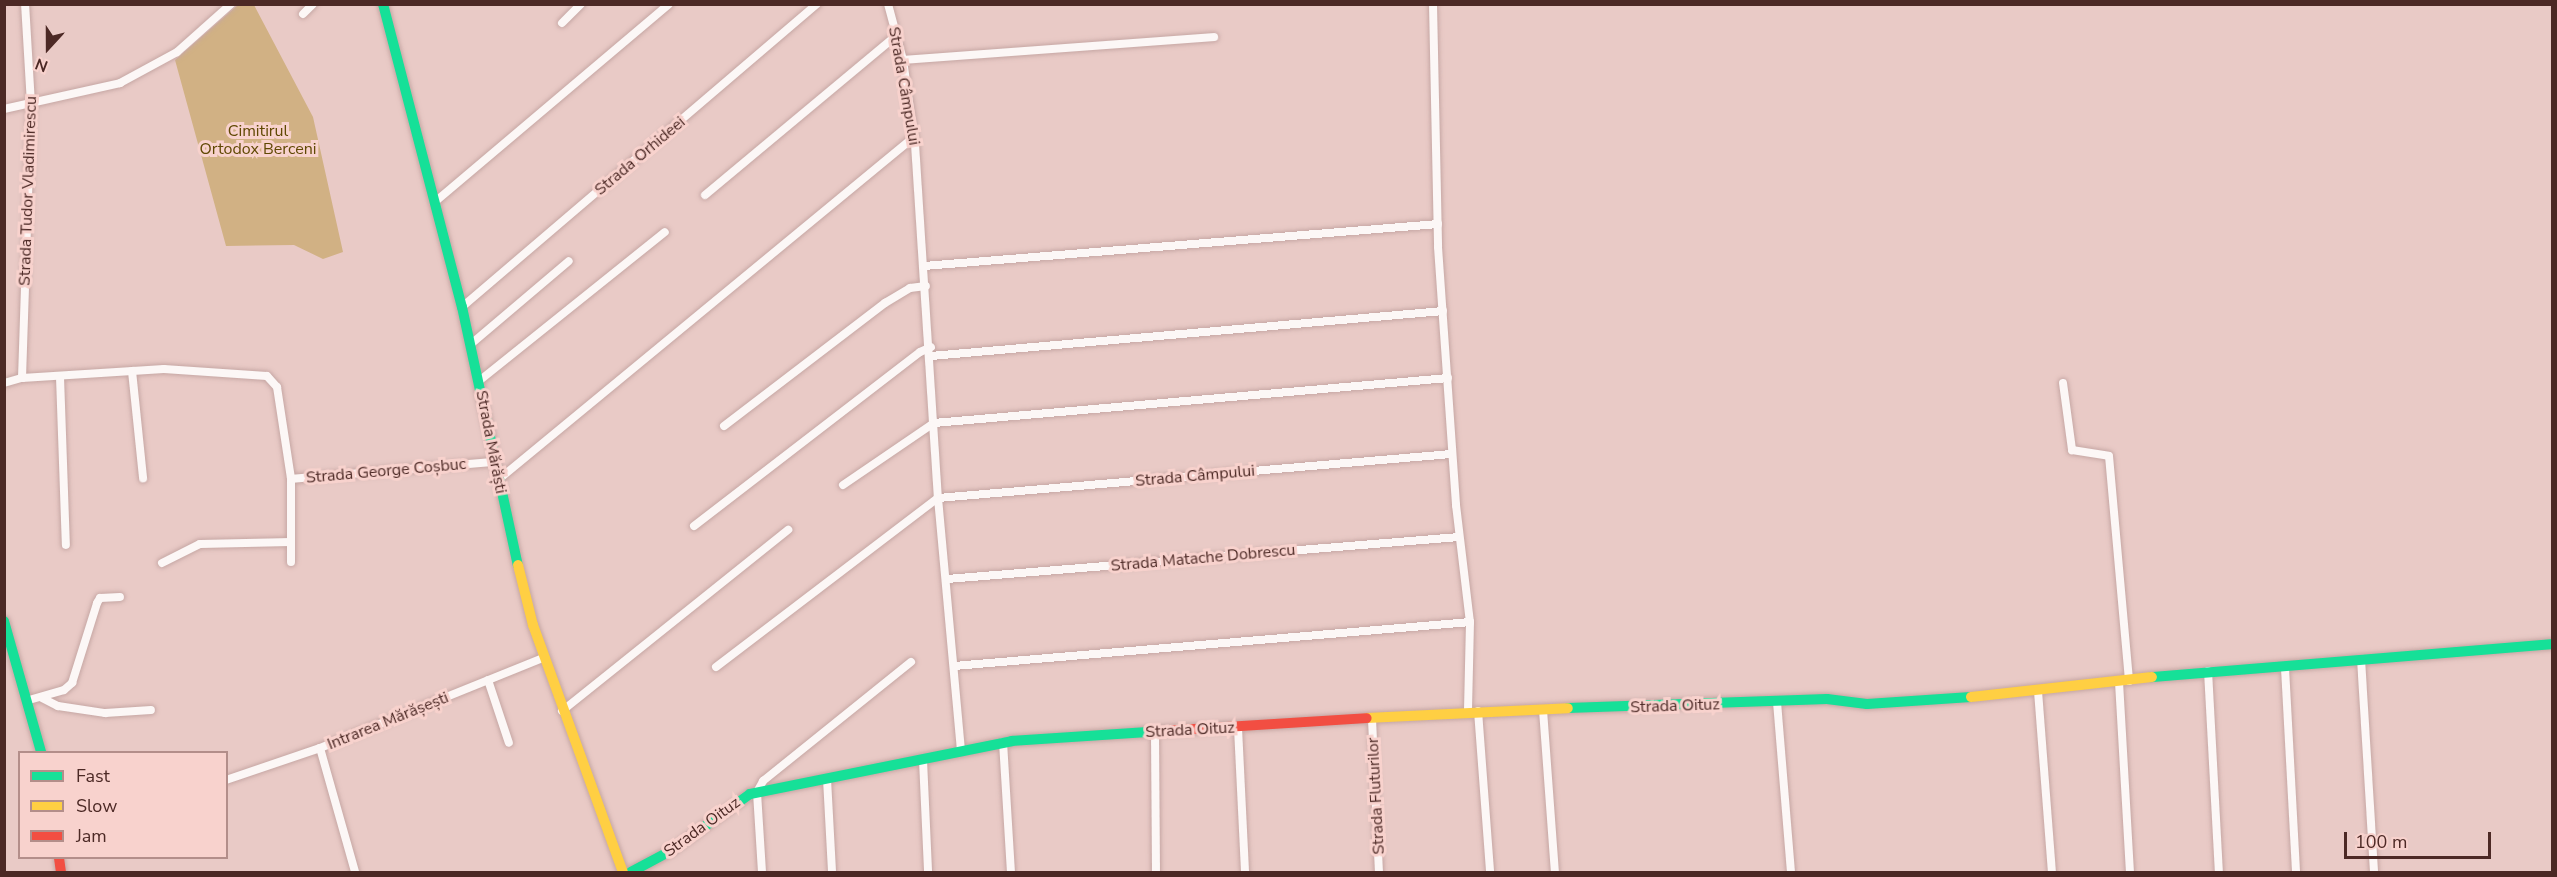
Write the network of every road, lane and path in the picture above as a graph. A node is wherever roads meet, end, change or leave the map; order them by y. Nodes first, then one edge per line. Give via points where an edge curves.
1 (25, 4) edge
2 (231, 4) edge
3 (313, 4) edge
4 (383, 4) edge
5 (581, 4) edge
6 (669, 4) edge
7 (817, 4) edge
8 (888, 4) edge
9 (1433, 4) edge
10 (303, 14) dead end
11 (562, 22) dead end
12 (897, 35) junction
13 (1214, 37) dead end
14 (903, 60) junction
15 (31, 104) junction
16 (4, 109) edge
17 (914, 137) junction
18 (705, 195) dead end
19 (436, 201) junction
20 (1438, 224) junction
21 (665, 232) dead end
22 (568, 261) dead end
23 (924, 266) junction
24 (926, 286) junction
25 (462, 307) junction
26 (1443, 311) junction
27 (471, 344) junction
28 (931, 351) junction
29 (132, 371) junction
30 (60, 376) junction
31 (22, 378) junction
32 (1448, 378) junction
33 (479, 381) junction
34 (4, 383) edge
35 (2063, 383) dead end
36 (933, 423) junction
37 (724, 426) dead end
38 (1451, 454) junction
39 (494, 462) junction
40 (142, 478) dead end
41 (291, 479) junction
42 (498, 480) junction
43 (843, 485) dead end
44 (938, 498) junction
45 (694, 526) dead end
46 (789, 530) dead end
47 (1459, 537) junction
48 (291, 542) junction
49 (66, 545) dead end
50 (291, 562) dead end
51 (162, 563) dead end
52 (947, 579) junction
53 (120, 597) dead end
54 (4, 621) edge
55 (1470, 622) junction
56 (7, 637) edge
57 (2553, 644) edge
58 (543, 658) junction
59 (2361, 660) junction
60 (911, 662) dead end
61 (954, 666) junction
62 (717, 667) dead end
63 (2285, 668) junction
64 (2208, 671) junction
65 (488, 680) junction
66 (2124, 681) junction
67 (2038, 691) junction
68 (42, 698) junction
69 (29, 700) junction
70 (1777, 702) junction
71 (151, 710) dead end
72 (1544, 710) junction
73 (562, 711) junction
74 (1473, 712) junction
75 (1372, 719) junction
76 (1238, 728) junction
77 (1155, 732) junction
78 (1003, 742) junction
79 (509, 743) dead end
80 (320, 748) junction
81 (961, 750) junction
82 (41, 751) edge
83 (922, 760) junction
84 (827, 778) junction
85 (228, 779) edge
86 (757, 792) junction
87 (355, 873) edge
88 (622, 873) edge
89 (631, 873) edge
90 (762, 873) edge
91 (832, 873) edge
92 (928, 873) edge
93 (1011, 873) edge
94 (1156, 873) edge
95 (1245, 873) edge
96 (1379, 873) edge
97 (1490, 873) edge
98 (1555, 873) edge
99 (1791, 873) edge
100 (2052, 873) edge
101 (2130, 873) edge
102 (2219, 873) edge
103 (2296, 873) edge
104 (2374, 873) edge

1 - 15 street, Strada Tudor Vladimirescu
2 - 15 street via 194,39 146,71 97,90
3 - 10 street
4 - 19 street, Strada Mărăști
5 - 11 street
6 - 19 street
7 - 25 street, Strada Orhideei
8 - 12 street, Strada Câmpului
9 - 20 street
12 - 14 street, Strada Câmpului
12 - 18 street
13 - 14 street
14 - 17 street, Strada Câmpului
15 - 16 street
15 - 31 street, Strada Tudor Vladimirescu
17 - 23 street, Strada Câmpului
17 - 42 street
19 - 25 street, Strada Mărăști
20 - 23 street
20 - 26 street
21 - 33 street
22 - 27 street
23 - 24 street, Strada Câmpului
24 - 28 street, Strada Câmpului
24 - 37 street via 910,288 885,303
25 - 27 street, Strada Mărăști
26 - 28 street
26 - 32 street
27 - 33 street, Strada Mărăști
28 - 36 street, Strada Câmpului
28 - 45 street via 920,352
29 - 30 street, Strada George Coșbuc
29 - 40 street
29 - 41 street, Strada George Coșbuc via 267,376 277,387
30 - 31 street, Strada George Coșbuc
30 - 49 street
31 - 34 street, Strada George Coșbuc
32 - 36 street
32 - 38 street
33 - 39 street, Strada Mărăști
35 - 66 street via 2072,450 2109,456
36 - 43 street
36 - 44 street, Strada Câmpului
38 - 44 street, Strada Câmpului
38 - 47 street
39 - 41 street, Strada George Coșbuc
39 - 42 street, Strada Mărăști
41 - 48 street
42 - 58 street, Strada Mărăști
44 - 52 street, Strada Câmpului
44 - 62 street
46 - 73 street
47 - 52 street, Strada Matache Dobrescu
47 - 55 street
48 - 50 street
48 - 51 street via 200,544
52 - 61 street, Strada Câmpului
53 - 68 street via 100,598 72,683
54 - 56 street
55 - 61 street
55 - 74 street
56 - 69 street
57 - 59 street, Strada Oituz
58 - 65 street, Intrarea Mărășești
58 - 73 street, Strada Mărăști
59 - 63 street, Strada Oituz
59 - 104 street
60 - 86 street via 772,771
61 - 81 street, Strada Câmpului
63 - 64 street, Strada Oituz
63 - 103 street
64 - 66 street, Strada Oituz
64 - 102 street
65 - 79 street
65 - 80 street, Intrarea Mărășești
66 - 67 street, Strada Oituz
66 - 101 street
67 - 70 street, Strada Oituz via 1921,702
67 - 100 street
68 - 69 street
68 - 71 street via 58,706 96,712
69 - 82 street
70 - 72 street, Strada Oituz
70 - 99 street
72 - 74 street, Strada Oituz
72 - 98 street
73 - 88 street, Strada Mărăști
74 - 75 street, Strada Oituz
74 - 97 street
75 - 76 street, Strada Oituz
75 - 96 street, Strada Fluturilor
76 - 77 street, Strada Oituz
76 - 95 street
77 - 78 street, Strada Oituz
77 - 94 street
78 - 81 street, Strada Oituz
78 - 93 street
80 - 85 street
80 - 87 street, Intrarea Mărășești
81 - 83 street, Strada Oituz
83 - 84 street, Strada Oituz
83 - 92 street
84 - 86 street, Strada Oituz
84 - 91 street
86 - 89 street, Strada Oituz via 740,799 672,850
86 - 90 street

